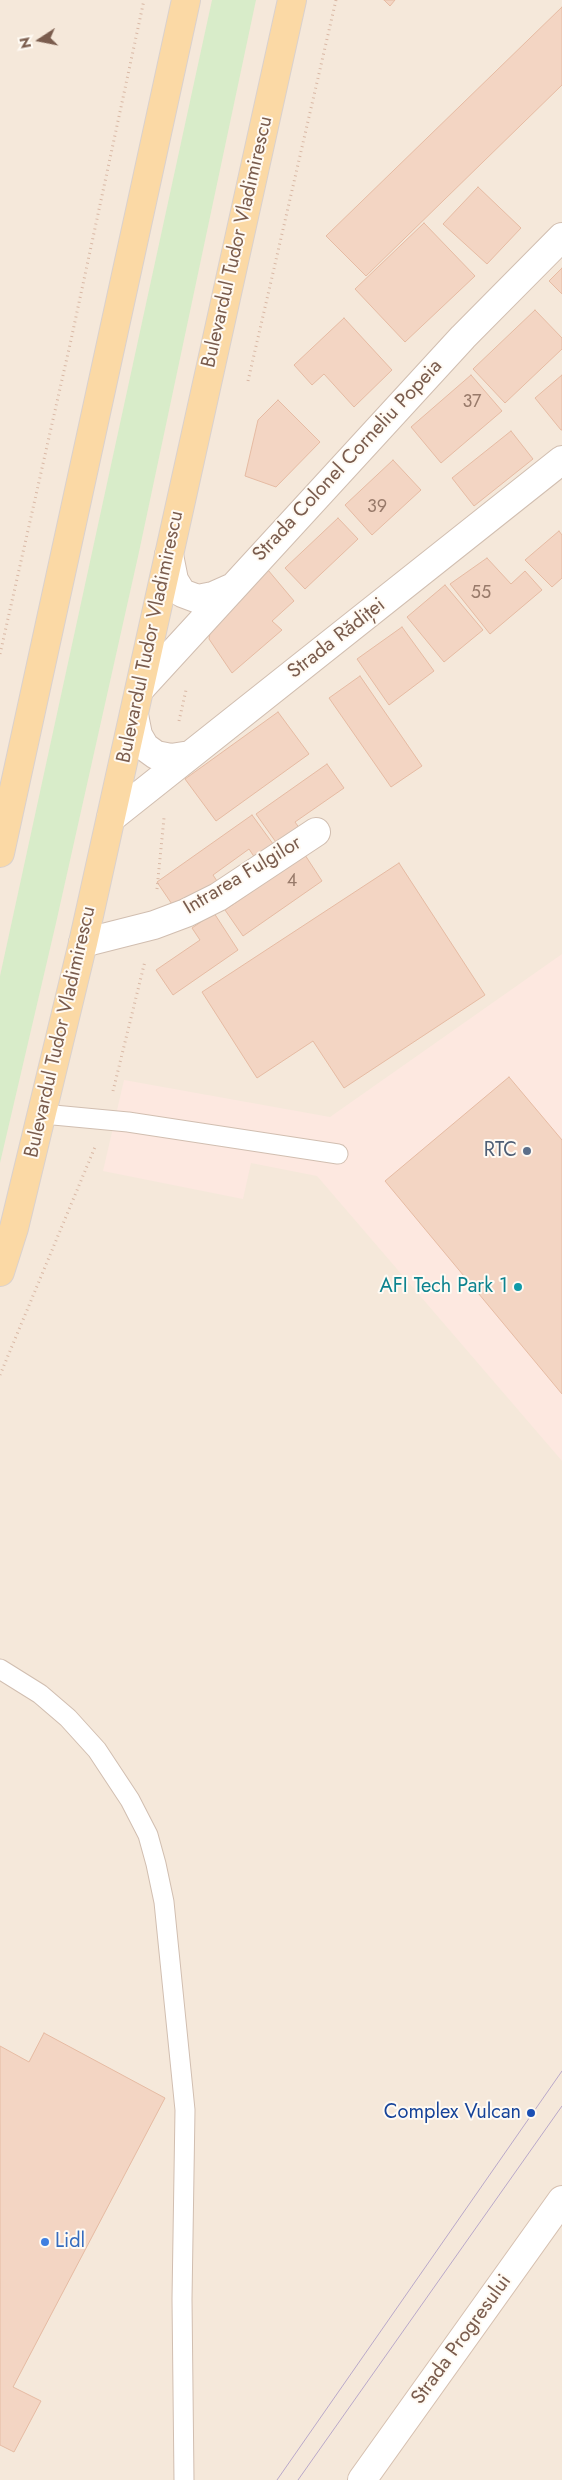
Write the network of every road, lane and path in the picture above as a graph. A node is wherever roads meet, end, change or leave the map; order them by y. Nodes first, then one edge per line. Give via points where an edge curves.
1 (144, 0) edge
2 (186, 0) edge
3 (292, 0) edge
4 (336, 0) edge
5 (562, 237) edge
6 (248, 381) dead end
7 (562, 460) edge
8 (169, 555) junction
9 (231, 588) junction
10 (0, 654) edge
11 (187, 687) dead end
12 (140, 689) junction
13 (134, 716) junction
14 (177, 762) junction
15 (111, 818) junction
16 (316, 832) dead end
17 (0, 852) edge
18 (154, 924) junction
19 (83, 943) junction
20 (43, 1114) junction
21 (106, 1120) junction
22 (338, 1154) dead end
23 (0, 1272) edge
24 (0, 1375) edge
25 (0, 1669) edge
26 (562, 2200) edge
27 (184, 2480) edge
28 (362, 2480) edge

1 - 10 path
2 - 17 main road
3 - 8 main road, Bulevardul Tudor Vladimirescu
4 - 6 path
5 - 9 street, Strada Colonel Corneliu Popeia via 463,337
7 - 14 street, Strada Rădiței
8 - 9 street via 174,580 182,593 198,599
8 - 12 main road, Bulevardul Tudor Vladimirescu
9 - 12 street, Strada Colonel Corneliu Popeia
11 - 14 path
12 - 13 main road, Bulevardul Tudor Vladimirescu
13 - 14 street via 138,735 146,747 156,755
13 - 15 main road, Bulevardul Tudor Vladimirescu
14 - 15 street, Strada Rădiței
14 - 18 path
15 - 19 main road, Bulevardul Tudor Vladimirescu
16 - 18 street, Intrarea Fulgilor via 218,897
18 - 19 street, Intrarea Fulgilor
18 - 21 path
19 - 20 main road, Bulevardul Tudor Vladimirescu
20 - 21 lane
20 - 23 main road, Bulevardul Tudor Vladimirescu
21 - 22 lane
21 - 24 path
25 - 27 lane via 40,1694 91,1743 130,1800 148,1835 164,1902 185,2110
26 - 28 street, Strada Progresului

